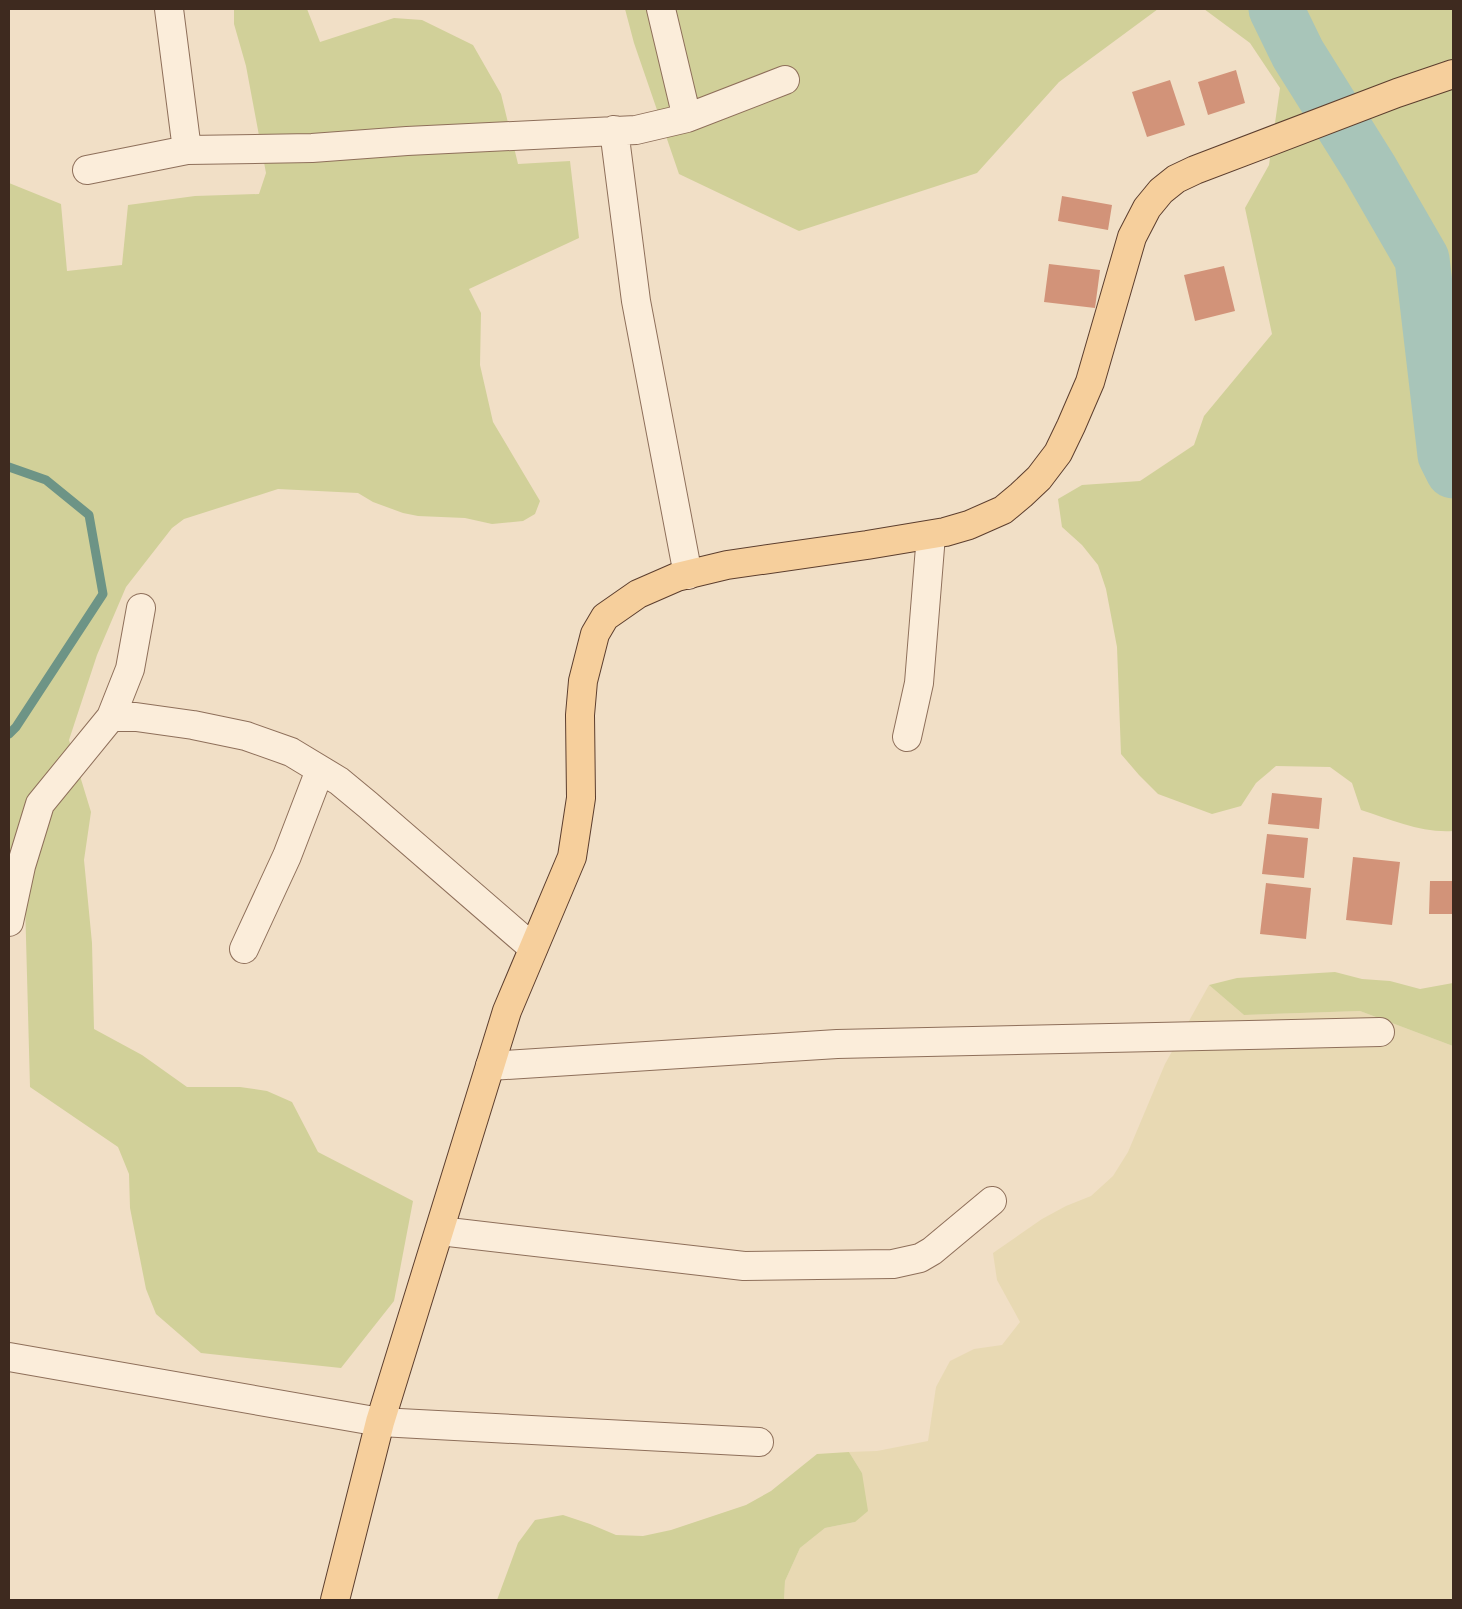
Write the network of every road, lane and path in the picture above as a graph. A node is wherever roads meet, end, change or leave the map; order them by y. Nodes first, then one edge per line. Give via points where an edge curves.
1 (169, 9) edge
2 (661, 9) edge
3 (1453, 74) edge
4 (785, 80) dead end
5 (687, 118) junction
6 (614, 130) junction
7 (187, 150) junction
8 (86, 170) dead end
9 (931, 535) junction
10 (688, 575) junction
11 (141, 608) dead end
12 (111, 717) junction
13 (907, 737) dead end
14 (320, 770) junction
15 (9, 922) edge
16 (244, 948) dead end
17 (533, 948) junction
18 (1380, 1032) dead end
19 (490, 1066) junction
20 (992, 1201) dead end
21 (440, 1231) junction
22 (9, 1357) edge
23 (380, 1422) junction
24 (759, 1442) dead end
25 (335, 1600) edge

1 - 7 street
2 - 5 street
3 - 9 main road via 1195,170 1161,191 1147,208 1132,237 1090,382 1058,453 1039,478 1003,510 969,525
4 - 5 street
5 - 6 street via 636,130
6 - 7 street via 312,148
6 - 10 street via 636,301
7 - 8 street
9 - 10 main road via 727,565
9 - 13 street via 919,683
10 - 17 main road via 638,594 605,617 595,634 583,681 581,798 572,857
11 - 12 street via 130,669
12 - 14 street via 161,720 246,736 291,752
12 - 15 street via 40,804 21,866
14 - 16 street via 287,856
14 - 17 street via 339,781
17 - 19 main road via 507,1012
18 - 19 street via 837,1044
19 - 21 main road
20 - 21 street via 932,1251 920,1258 893,1264 744,1266
21 - 23 main road
22 - 23 street
23 - 24 street
23 - 25 main road

